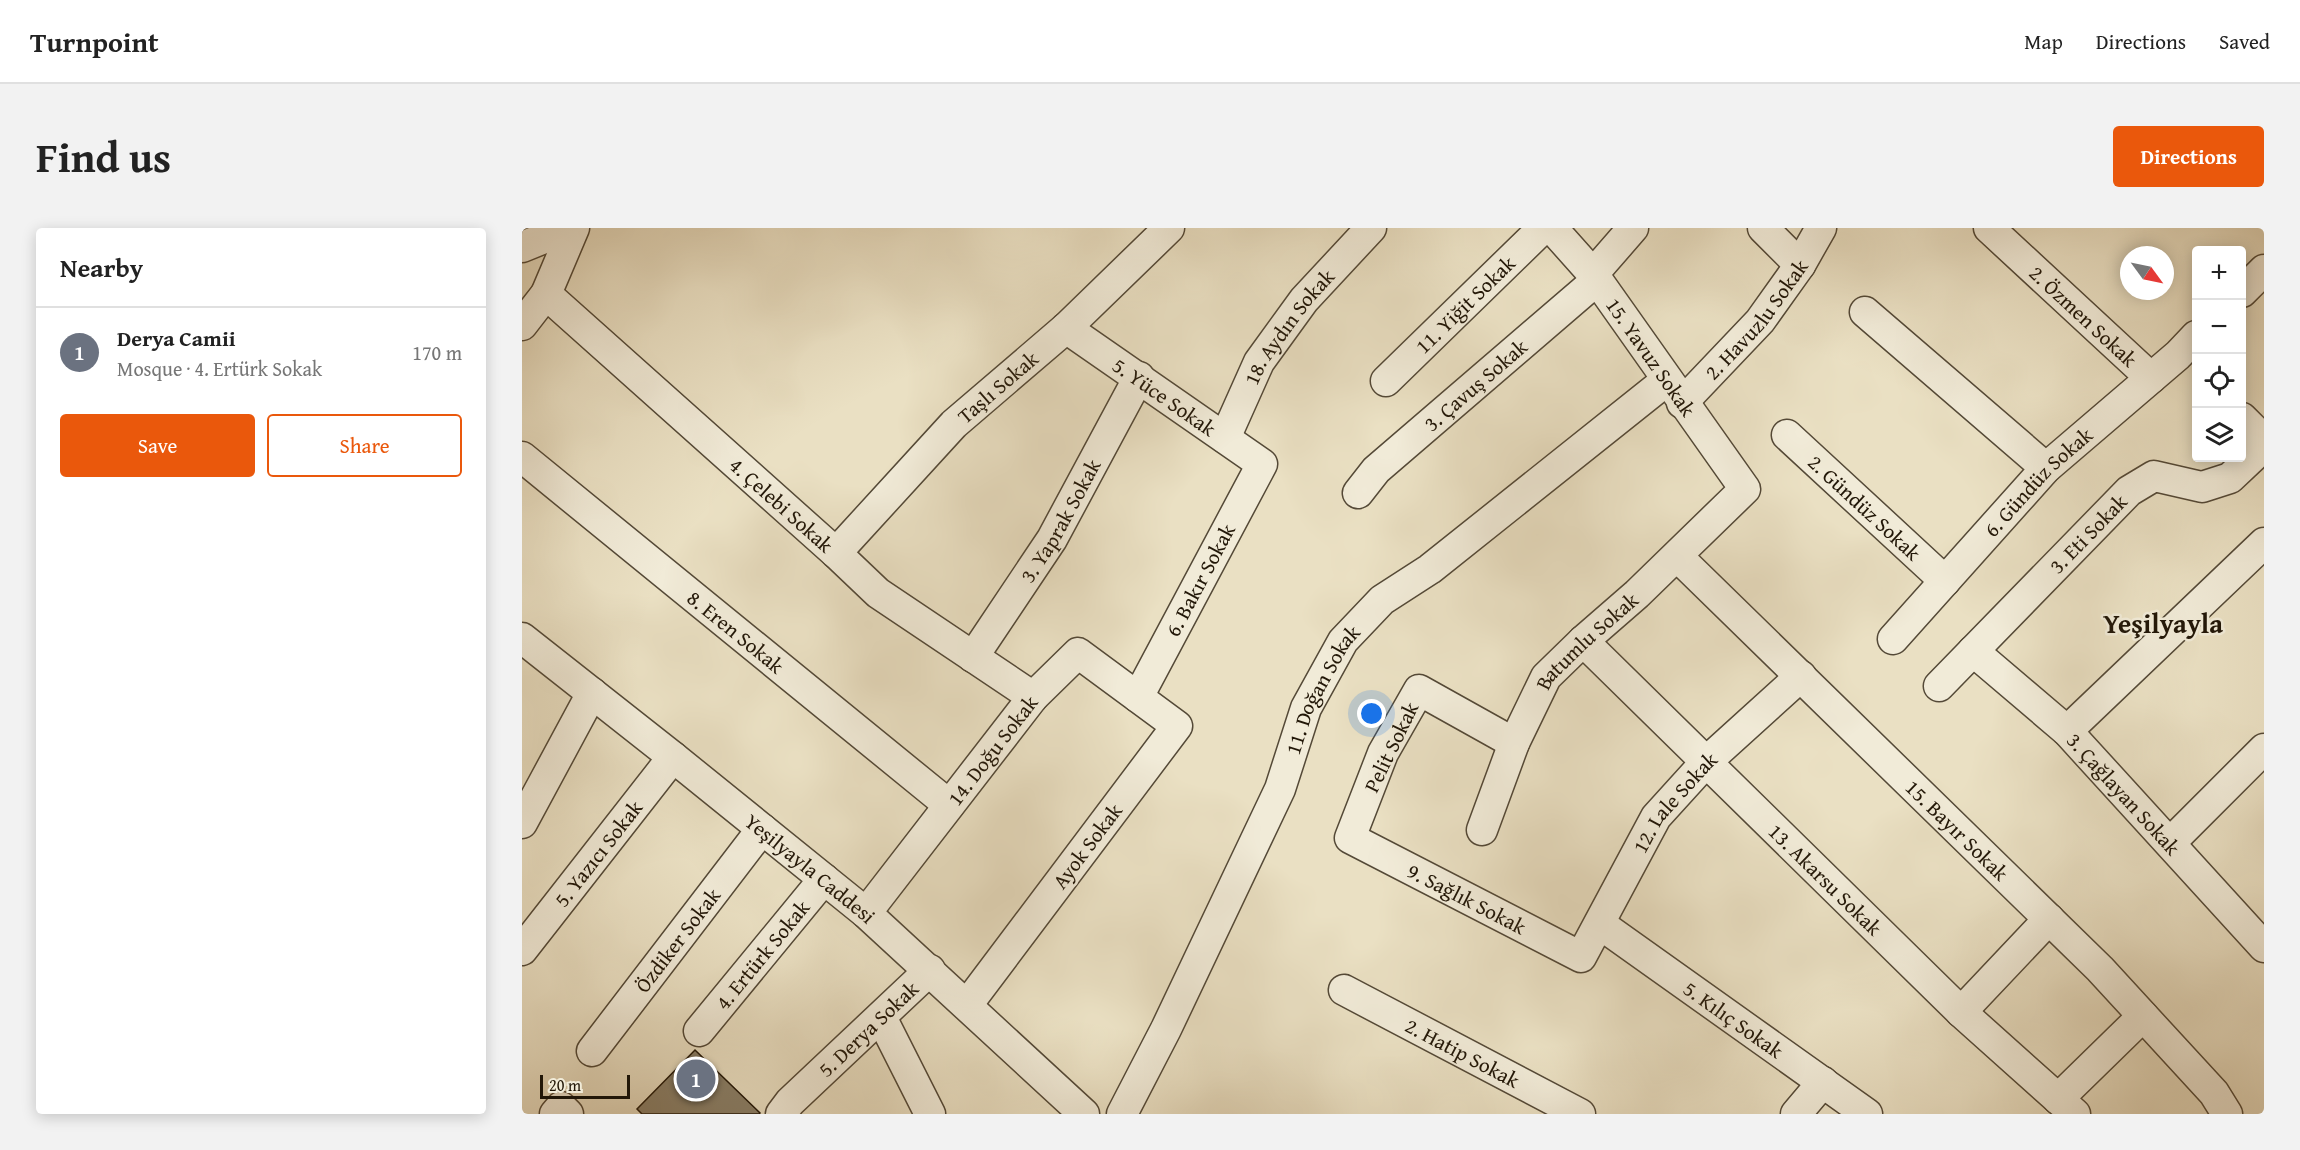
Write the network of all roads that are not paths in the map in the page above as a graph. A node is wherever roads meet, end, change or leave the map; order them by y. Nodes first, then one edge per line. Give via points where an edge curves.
1 (569, 228) edge
2 (574, 228) edge
3 (1169, 228) edge
4 (1371, 228) edge
5 (1543, 228) edge
6 (1552, 228) edge
7 (1633, 228) edge
8 (1763, 228) edge
9 (1821, 228) edge
10 (1989, 228) edge
11 (522, 247) edge
12 (1800, 265) junction
13 (2264, 270) edge
14 (1595, 277) junction
15 (2246, 287) edge
16 (546, 294) junction
17 (1865, 312) dead end
18 (522, 325) edge
19 (1066, 328) junction
20 (2190, 355) edge
21 (1139, 377) junction
22 (2151, 378) junction
23 (1386, 381) dead end
24 (1674, 392) junction
25 (2246, 423) edge
26 (1787, 435) dead end
27 (1225, 438) junction
28 (2264, 440) edge
29 (2264, 446) edge
30 (522, 457) edge
31 (1262, 464) joint
32 (2046, 468) junction
33 (1745, 489) joint
34 (1358, 493) dead end
35 (2264, 543) edge
36 (836, 553) junction
37 (1677, 556) junction
38 (1945, 580) junction
39 (522, 638) edge
40 (1893, 639) dead end
41 (1582, 641) junction
42 (1973, 651) junction
43 (973, 657) junction
44 (1801, 676) junction
45 (1939, 686) dead end
46 (592, 693) junction
47 (1033, 697) junction
48 (1138, 697) junction
49 (2067, 731) junction
50 (1514, 743) junction
51 (673, 757) junction
52 (2261, 757) edge
53 (1706, 762) junction
54 (949, 805) junction
55 (522, 823) edge
56 (762, 829) junction
57 (1482, 830) dead end
58 (1350, 838) joint
59 (2170, 843) junction
60 (824, 879) junction
61 (866, 913) junction
62 (2049, 919) junction
63 (1600, 924) junction
64 (2264, 947) edge
65 (522, 950) edge
66 (1581, 957) joint
67 (930, 970) junction
68 (1344, 990) dead end
69 (967, 1005) junction
70 (1961, 1012) junction
71 (2143, 1016) junction
72 (881, 1017) junction
73 (699, 1031) dead end
74 (592, 1051) dead end
75 (1823, 1082) junction
76 (2066, 1106) edge
77 (789, 1110) edge
78 (555, 1114) edge
79 (568, 1114) edge
80 (930, 1114) edge
81 (1084, 1114) edge
82 (1122, 1114) edge
83 (1580, 1114) edge
84 (1796, 1114) edge
85 (1867, 1114) edge
86 (2227, 1114) edge

1 - 11 street
2 - 16 street
3 - 19 street, Taşlı Sokak
4 - 27 street, 18. Aydın Sokak via 1304,300 1259,362
5 - 23 street, 11. Yiğit Sokak
6 - 14 street, 15. Yavuz Sokak
7 - 14 street, 3. Çavuş Sokak
8 - 12 street
9 - 12 street, 2. Havuzlu Sokak
10 - 22 street, 2. Özmen Sokak
12 - 24 street, 2. Havuzlu Sokak via 1760,321
13 - 15 street
14 - 24 street, 15. Yavuz Sokak
14 - 34 street, 3. Çavuş Sokak via 1376,470
16 - 18 street
16 - 36 street, 4. Çelebi Sokak
17 - 32 street
19 - 21 street, 5. Yüce Sokak
19 - 36 street, Taşlı Sokak via 954,424
20 - 22 street, 6. Gündüz Sokak
21 - 27 street, 5. Yüce Sokak
21 - 43 street, 3. Yaprak Sokak via 1052,539
22 - 32 street, 6. Gündüz Sokak
24 - 33 street, 15. Yavuz Sokak
24 - 82 street, 11. Doğan Sokak via 1382,600 1343,642 1306,708 1280,789
25 - 28 street
26 - 38 street, 2. Gündüz Sokak
27 - 31 street, 5. Yüce Sokak
29 - 42 street, 3. Eti Sokak via 2230,478 2202,488 2154,476 2129,491
30 - 54 street, 8. Eren Sokak
31 - 48 street, 6. Bakır Sokak
32 - 38 street, 6. Gündüz Sokak
33 - 37 street, Batumlu Sokak
35 - 49 street
36 - 43 street, 4. Çelebi Sokak via 878,593
37 - 41 street, Batumlu Sokak
37 - 44 street, 15. Bayır Sokak
38 - 40 street, 6. Gündüz Sokak
39 - 46 street, Yeşilyayla Caddesi
41 - 50 street, Batumlu Sokak via 1546,676
41 - 53 street, 13. Akarsu Sokak
42 - 45 street, 3. Eti Sokak
42 - 49 street, 3. Çağlayan Sokak
43 - 47 street, 4. Çelebi Sokak
44 - 53 street, 12. Lale Sokak
44 - 62 street, 15. Bayır Sokak
46 - 51 street, Yeşilyayla Caddesi
46 - 55 street
47 - 48 street, 14. Doğu Sokak via 1078,652
47 - 54 street, 14. Doğu Sokak
48 - 69 street, Ayok Sokak via 1177,726
49 - 59 street, 3. Çağlayan Sokak
50 - 57 street, Batumlu Sokak
50 - 58 street, Pelit Sokak via 1419,690 1383,753
51 - 56 street, Yeşilyayla Caddesi
51 - 65 street, 5. Yazıcı Sokak
52 - 59 street
53 - 63 street, 12. Lale Sokak via 1656,817
53 - 70 street, 13. Akarsu Sokak
54 - 61 street, 14. Doğu Sokak
56 - 60 street, Yeşilyayla Caddesi
56 - 74 street, Özdiker Sokak
58 - 66 street, 9. Sağlık Sokak
59 - 64 street, 3. Çağlayan Sokak
60 - 61 street, Yeşilyayla Caddesi
60 - 73 street, 4. Ertürk Sokak
61 - 67 street, Yeşilyayla Caddesi
62 - 70 street
62 - 71 street, 15. Bayır Sokak
63 - 66 street, 12. Lale Sokak
63 - 75 street, 5. Kılıç Sokak
67 - 69 street, Yeşilyayla Caddesi
67 - 72 street, 5. Derya Sokak
68 - 83 street, 2. Hatip Sokak
69 - 81 street, Yeşilyayla Caddesi
70 - 76 street, 13. Akarsu Sokak
71 - 76 street
71 - 86 street, 15. Bayır Sokak via 2214,1093
72 - 77 street, 5. Derya Sokak
72 - 80 street
75 - 84 street
75 - 85 street, 5. Kılıç Sokak
78 - 79 street via 561,1107

